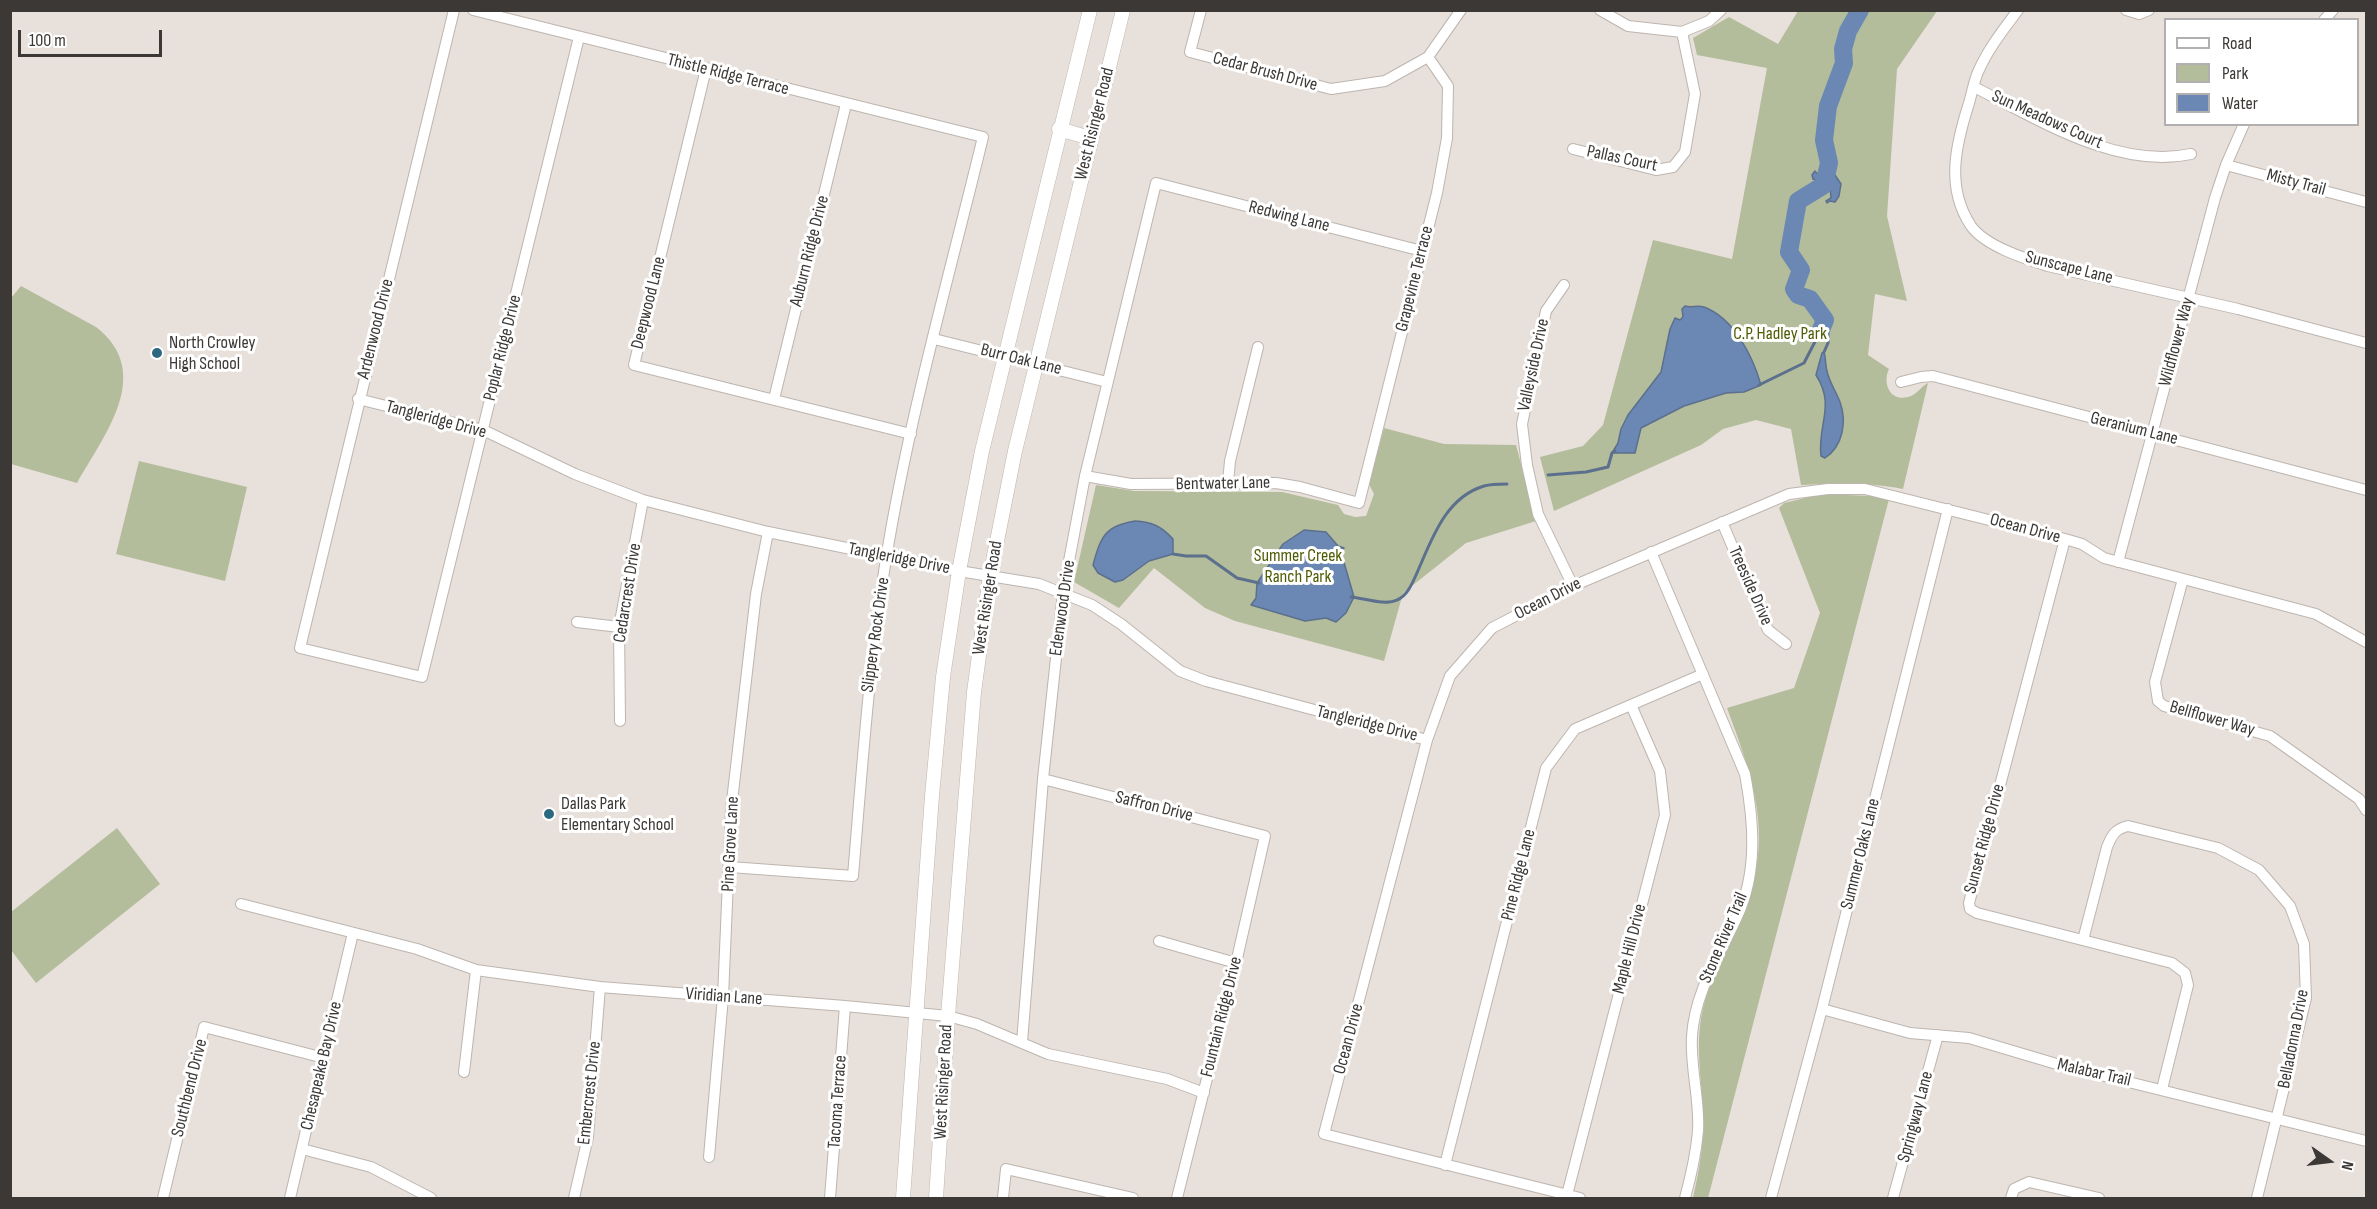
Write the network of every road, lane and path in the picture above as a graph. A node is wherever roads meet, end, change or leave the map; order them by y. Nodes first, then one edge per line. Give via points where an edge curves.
1 (454, 10) edge
2 (473, 10) edge
3 (1090, 10) edge
4 (1124, 10) edge
5 (1201, 10) edge
6 (1461, 10) edge
7 (1600, 10) edge
8 (1721, 10) edge
9 (2018, 10) edge
10 (2126, 10) edge
11 (2149, 10) edge
12 (1682, 32) junction
13 (579, 37) junction
14 (1428, 57) junction
15 (706, 69) junction
16 (1974, 87) junction
17 (846, 104) junction
18 (2243, 126) edge
19 (1059, 129) junction
20 (983, 137) joint
21 (1090, 138) junction
22 (1573, 149) dead end
23 (2191, 154) dead end
24 (2226, 165) junction
25 (1156, 183) joint
26 (2367, 189) edge
27 (2363, 201) edge
28 (1422, 251) junction
29 (1564, 285) dead end
30 (2188, 297) junction
31 (934, 339) junction
32 (2367, 343) edge
33 (1258, 347) dead end
34 (1004, 356) junction
35 (1037, 364) junction
36 (1107, 382) junction
37 (1900, 382) dead end
38 (358, 399) junction
39 (774, 399) junction
40 (483, 430) junction
41 (911, 434) junction
42 (2152, 434) junction
43 (1085, 476) junction
44 (1228, 483) junction
45 (2367, 490) edge
46 (644, 501) junction
47 (1359, 503) joint
48 (1948, 508) junction
49 (1722, 522) junction
50 (768, 532) junction
51 (2065, 539) junction
52 (1651, 552) junction
53 (887, 557) junction
54 (2118, 562) junction
55 (959, 571) junction
56 (990, 576) junction
57 (2184, 579) junction
58 (1573, 586) junction
59 (1063, 593) junction
60 (577, 622) dead end
61 (619, 627) junction
62 (2367, 642) edge
63 (1786, 644) dead end
64 (300, 648) joint
65 (1703, 674) junction
66 (1631, 705) junction
67 (620, 721) dead end
68 (1427, 740) junction
69 (1043, 779) junction
70 (2367, 810) edge
71 (1265, 836) joint
72 (730, 867) junction
73 (241, 904) dead end
74 (353, 933) junction
75 (2083, 940) junction
76 (1159, 941) dead end
77 (1236, 963) junction
78 (476, 970) junction
79 (600, 987) junction
80 (723, 997) junction
81 (845, 1006) junction
82 (1822, 1009) junction
83 (916, 1012) junction
84 (948, 1016) junction
85 (1938, 1035) junction
86 (1022, 1042) junction
87 (324, 1059) junction
88 (464, 1072) dead end
89 (2162, 1089) junction
90 (1204, 1093) junction
91 (2278, 1118) junction
92 (2367, 1141) edge
93 (302, 1149) junction
94 (709, 1157) dead end
95 (1445, 1165) junction
96 (2012, 1194) edge
97 (1567, 1195) junction
98 (163, 1198) edge
99 (290, 1198) edge
100 (431, 1198) edge
101 (574, 1198) edge
102 (830, 1198) edge
103 (903, 1198) edge
104 (936, 1198) edge
105 (1003, 1198) edge
106 (1133, 1198) edge
107 (1177, 1198) edge
108 (1580, 1198) edge
109 (1685, 1198) edge
110 (1770, 1198) edge
111 (1893, 1198) edge
112 (2098, 1198) edge
113 (2257, 1198) edge

1 - 38 street, Ardenwood Drive
2 - 13 street, Thistle Ridge Terrace
3 - 19 main road, West Risinger Road
4 - 21 main road, West Risinger Road
5 - 14 street, Cedar Brush Drive via 1190,52 1330,88 1385,81
6 - 14 street, Cedar Brush Drive
7 - 12 street via 1628,26
8 - 12 street via 1709,21
9 - 16 street, Sunscape Lane via 1997,38
10 - 11 street via 2139,14
12 - 22 street, Pallas Court via 1695,94 1685,152 1673,167 1656,170
13 - 15 street, Thistle Ridge Terrace
13 - 40 street, Poplar Ridge Drive
14 - 28 street, Grapevine Terrace via 1448,86 1447,138
15 - 17 street, Thistle Ridge Terrace
15 - 39 street, Deepwood Lane via 634,364
16 - 23 street, Sun Meadows Court via 2106,148 2171,158
16 - 30 street, Sunscape Lane via 1954,167 1954,183 1972,227 1984,238 2023,258
17 - 20 street, Thistle Ridge Terrace
17 - 39 street, Auburn Ridge Drive
18 - 24 street, Wildflower Way
19 - 21 main road
19 - 34 main road, West Risinger Road
20 - 31 street, Slippery Rock Drive
21 - 35 main road, West Risinger Road
24 - 27 street, Misty Trail
24 - 30 street, Wildflower Way
25 - 28 street, Redwing Lane
25 - 36 street, Edenwood Drive
26 - 27 street
28 - 47 street, Grapevine Terrace
29 - 58 street, Valleyside Drive via 1546,311 1522,424 1538,513
30 - 32 street, Sunscape Lane
30 - 42 street, Wildflower Way
31 - 34 street, Burr Oak Lane
31 - 41 street, Slippery Rock Drive
33 - 44 street
34 - 35 street, Burr Oak Lane
34 - 55 main road, West Risinger Road
35 - 36 street, Burr Oak Lane
35 - 56 main road, West Risinger Road
36 - 43 street, Edenwood Drive
37 - 42 street, Geranium Lane via 1933,376
38 - 40 street, Tangleridge Drive
38 - 64 street, Ardenwood Drive
39 - 41 street, Deepwood Lane
40 - 46 street, Tangleridge Drive via 575,474
40 - 64 street, Poplar Ridge Drive via 422,677
41 - 53 street, Slippery Rock Drive
42 - 45 street, Geranium Lane
42 - 54 street, Wildflower Way
43 - 44 street, Bentwater Lane via 1131,484
43 - 59 street, Edenwood Drive
44 - 47 street, Bentwater Lane via 1276,483
46 - 50 street, Tangleridge Drive
46 - 61 street, Cedarcrest Drive
48 - 49 street, Ocean Drive via 1865,489 1828,489 1789,494
48 - 51 street, Ocean Drive
48 - 82 street, Summer Oaks Lane
49 - 52 street, Ocean Drive
49 - 63 street, Treeside Drive via 1768,630
50 - 53 street, Tangleridge Drive
50 - 72 street, Pine Grove Lane via 756,594 732,810
51 - 54 street, Ocean Drive
51 - 75 street, Sunset Ridge Drive via 1969,903 1977,913
52 - 58 street, Ocean Drive
52 - 65 street, Stone River Trail
53 - 55 street, Tangleridge Drive
53 - 72 street, Slippery Rock Drive via 870,667 853,876
54 - 57 street, Ocean Drive
55 - 56 street, Tangleridge Drive
55 - 83 main road, West Risinger Road via 943,677
56 - 59 street, Tangleridge Drive via 1039,584
56 - 84 main road, West Risinger Road via 974,692
57 - 62 street, Ocean Drive via 2316,614
57 - 70 street, Bellflower Way via 2155,682 2158,701 2270,736 2359,799
58 - 68 street, Ocean Drive via 1492,628 1450,676
59 - 68 street, Tangleridge Drive via 1092,605 1180,671
59 - 69 street, Edenwood Drive
60 - 61 street
61 - 67 street, Cedarcrest Drive
65 - 66 street, Pine Ridge Lane
65 - 109 street, Stone River Trail via 1745,774 1754,847 1738,915 1706,976 1696,1008 1692,1036 1698,1130
66 - 95 street, Pine Ridge Lane via 1575,729 1546,768
66 - 97 street, Maple Hill Drive via 1660,771 1665,815
68 - 95 street, Ocean Drive via 1324,1134
69 - 71 street, Saffron Drive
69 - 86 street, Edenwood Drive
71 - 77 street, Fountain Ridge Drive
72 - 80 street, Pine Grove Lane
73 - 74 street, Viridian Lane
74 - 78 street, Viridian Lane via 417,949
74 - 87 street, Chesapeake Bay Drive
75 - 89 street, Sunset Ridge Drive via 2172,963 2186,973 2188,985
75 - 91 street, Belladonna Drive via 2107,848 2118,828 2128,826 2218,848 2259,870 2290,906 2304,944 2306,998
76 - 77 street
77 - 90 street, Fountain Ridge Drive
78 - 79 street, Viridian Lane
78 - 88 street
79 - 80 street, Viridian Lane
79 - 101 street, Embercrest Drive via 588,1137
80 - 81 street, Viridian Lane
80 - 94 street, Pine Grove Lane
81 - 83 street, Viridian Lane
81 - 102 street, Tacoma Terrace
82 - 85 street, Malabar Trail via 1910,1033
82 - 110 street, Summer Oaks Lane
83 - 84 street, Viridian Lane
83 - 103 main road, West Risinger Road
84 - 86 street, Viridian Lane
84 - 104 main road, West Risinger Road
85 - 89 street, Malabar Trail via 1969,1038
85 - 111 street, Springway Lane
86 - 90 street, Viridian Lane via 1048,1054 1167,1080
87 - 93 street, Chesapeake Bay Drive
87 - 98 street, Southbend Drive via 204,1027
89 - 91 street, Malabar Trail
90 - 107 street, Fountain Ridge Drive
91 - 92 street, Malabar Trail
91 - 113 street, Belladonna Drive
93 - 99 street, Chesapeake Bay Drive
93 - 100 street via 372,1167
95 - 97 street, Ocean Drive
96 - 112 street via 2029,1182
97 - 108 street, Ocean Drive
105 - 106 street via 1006,1169

